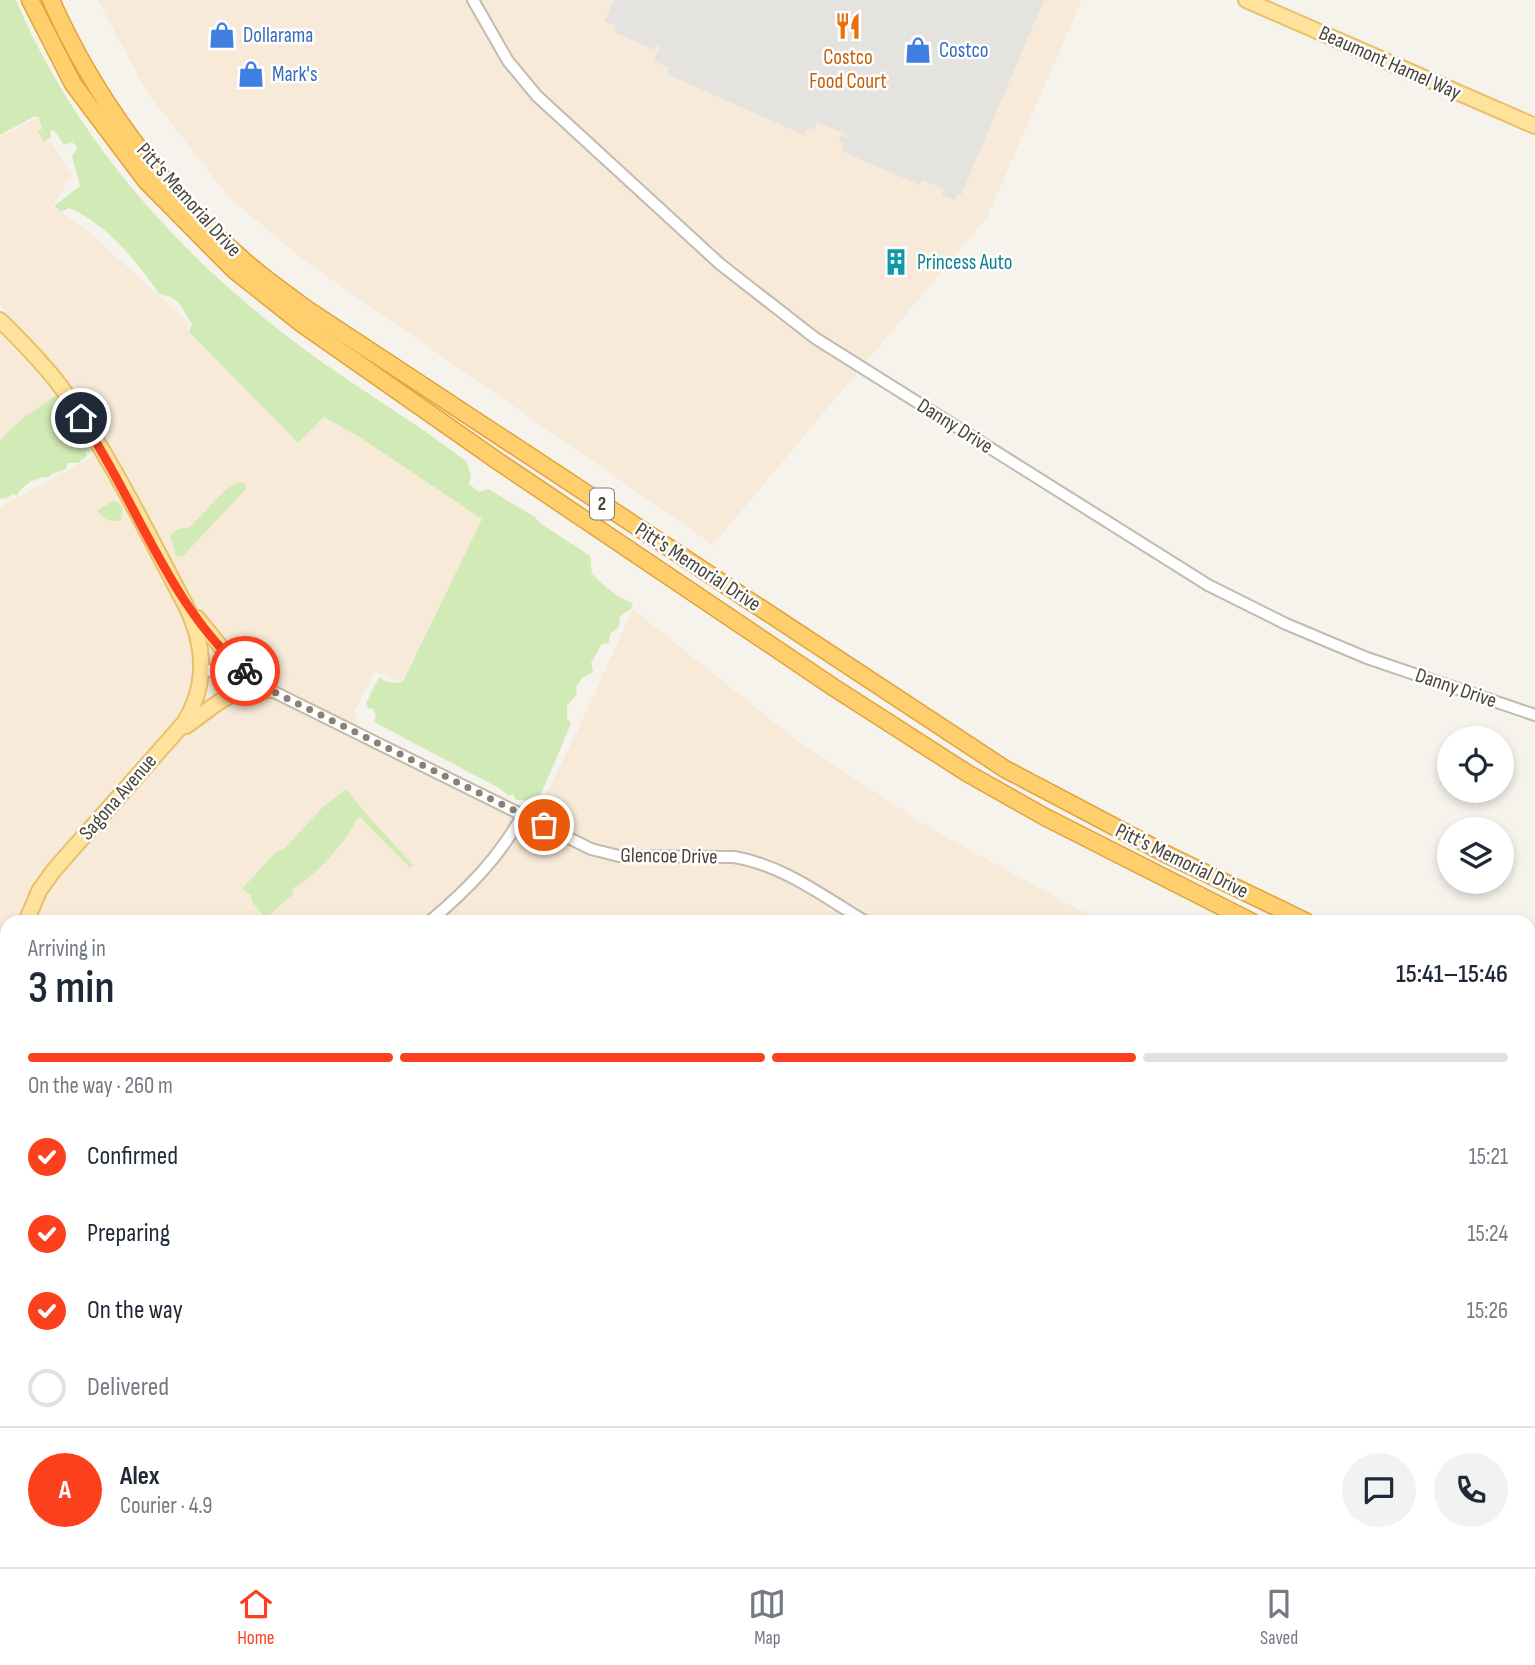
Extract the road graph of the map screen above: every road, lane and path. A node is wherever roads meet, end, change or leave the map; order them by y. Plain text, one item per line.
1 (30, 0) edge
2 (51, 0) edge
3 (473, 0) edge
4 (1246, 0) edge
5 (1535, 127) edge
6 (0, 320) edge
7 (186, 606) junction
8 (202, 669) junction
9 (270, 690) junction
10 (1535, 715) edge
11 (178, 730) junction
12 (523, 814) junction
13 (29, 915) edge
14 (437, 915) edge
15 (850, 915) edge
16 (1238, 915) edge
17 (1292, 915) edge

1 - 16 highway, Pitt's Memorial Drive / 2
2 - 17 highway, Pitt's Memorial Drive / 2
3 - 10 street, Danny Drive
4 - 5 main road, Beaumont Hamel Way
6 - 7 main road
7 - 8 main road, Sagona Avenue
7 - 9 main road
8 - 9 street, Glencoe Drive
8 - 11 main road, Sagona Avenue
9 - 11 main road
9 - 12 street, Glencoe Drive
11 - 13 main road, Sagona Avenue
12 - 14 street
12 - 15 street, Glencoe Drive

